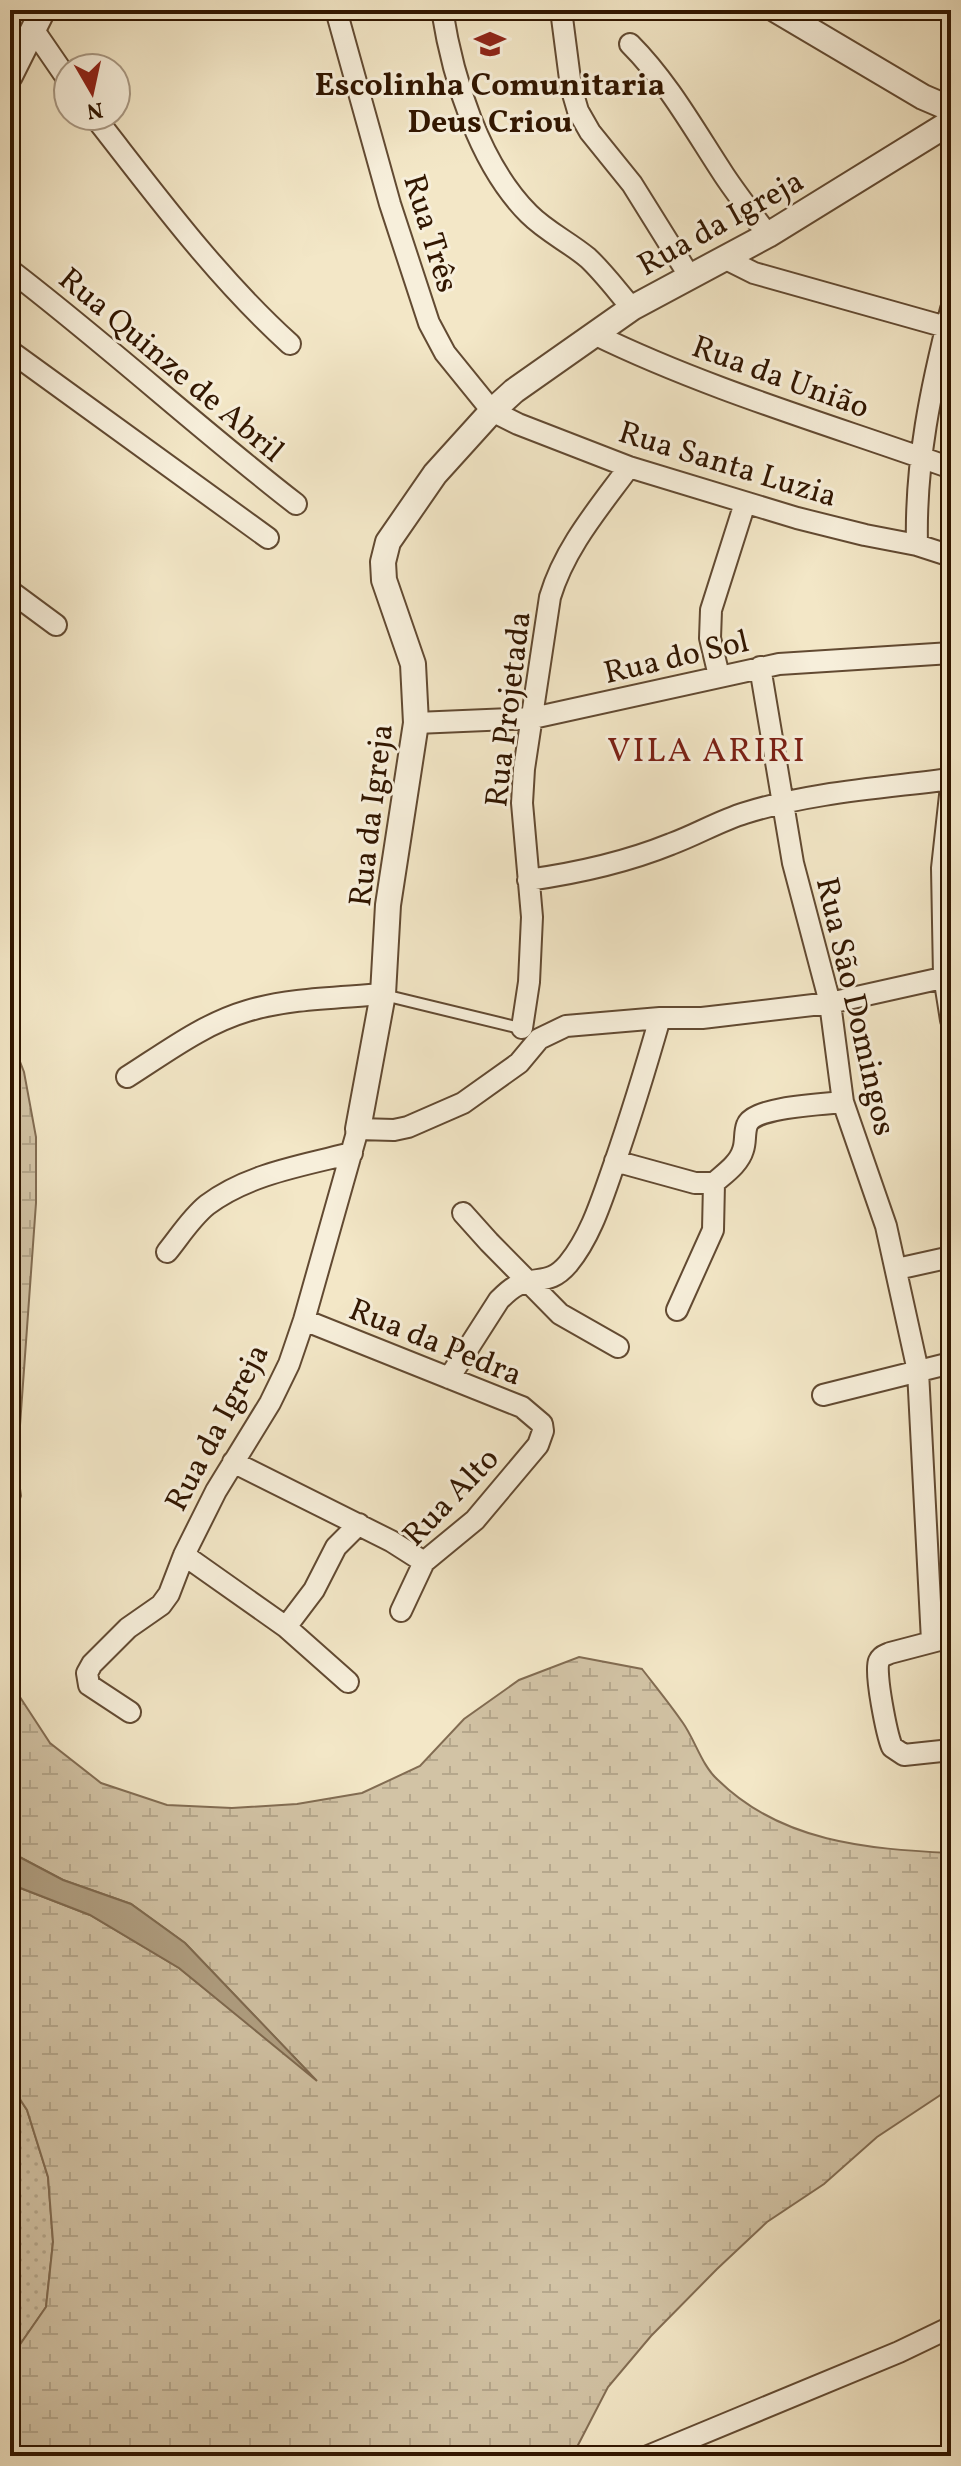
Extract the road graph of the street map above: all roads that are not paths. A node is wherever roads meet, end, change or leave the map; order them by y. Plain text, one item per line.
1 (336, 10) edge
2 (442, 10) edge
3 (561, 10) edge
4 (776, 10) edge
5 (38, 20) edge
6 (630, 44) dead end
7 (54, 52) edge
8 (10, 76) edge
9 (951, 109) edge
10 (951, 122) edge
11 (107, 132) edge
12 (768, 235) junction
13 (726, 259) junction
14 (10, 270) edge
15 (690, 277) junction
16 (632, 308) junction
17 (949, 318) edge
18 (594, 334) junction
19 (290, 344) dead end
20 (10, 351) edge
21 (492, 411) junction
22 (920, 456) junction
23 (629, 467) junction
24 (951, 468) edge
25 (745, 503) junction
26 (296, 504) dead end
27 (268, 538) dead end
28 (917, 545) junction
29 (951, 556) edge
30 (10, 591) edge
31 (56, 625) dead end
32 (951, 653) edge
33 (760, 667) junction
34 (719, 676) junction
35 (533, 718) junction
36 (416, 723) junction
37 (951, 779) edge
38 (951, 786) edge
39 (782, 802) junction
40 (528, 880) junction
41 (948, 976) edge
42 (383, 994) junction
43 (830, 1003) junction
44 (660, 1018) junction
45 (951, 1020) edge
46 (530, 1034) junction
47 (127, 1077) dead end
48 (843, 1102) junction
49 (358, 1129) junction
50 (352, 1153) junction
51 (615, 1161) junction
52 (714, 1183) junction
53 (463, 1213) dead end
54 (167, 1252) dead end
55 (951, 1257) edge
56 (897, 1269) junction
57 (530, 1281) junction
58 (677, 1310) dead end
59 (304, 1320) junction
60 (618, 1347) dead end
61 (951, 1363) edge
62 (918, 1371) junction
63 (449, 1378) junction
64 (823, 1395) dead end
65 (542, 1424) joint
66 (233, 1462) junction
67 (359, 1524) junction
68 (184, 1555) junction
69 (424, 1562) junction
70 (401, 1611) dead end
71 (286, 1627) junction
72 (941, 1639) edge
73 (348, 1682) dead end
74 (130, 1712) dead end
75 (951, 1750) edge
76 (951, 2327) edge
77 (648, 2456) edge

1 - 21 street, Rua Três
2 - 16 street
3 - 15 street
4 - 9 street
5 - 7 street
5 - 8 street
6 - 12 street
10 - 12 street, Rua da Igreja
11 - 19 street
12 - 13 street, Rua da Igreja
13 - 15 street, Rua da Igreja
13 - 17 street
14 - 26 street, Rua Quinze de Abril
15 - 16 street, Rua da Igreja
16 - 18 street, Rua da Igreja
17 - 22 street
18 - 21 street, Rua da Igreja
18 - 22 street, Rua da União
20 - 27 street
21 - 23 street, Rua Santa Luzia
21 - 36 street, Rua da Igreja
22 - 24 street, Rua da União
22 - 28 street
23 - 25 street, Rua Santa Luzia
23 - 35 street, Rua Projetada
25 - 28 street, Rua Santa Luzia
25 - 34 street
28 - 29 street, Rua Santa Luzia
30 - 31 street
32 - 33 street, Rua do Sol
33 - 34 street, Rua do Sol
33 - 39 street, Rua São Domingos
34 - 35 street, Rua do Sol
35 - 36 street, Rua do Sol
35 - 40 street, Rua Projetada
36 - 42 street, Rua da Igreja
37 - 39 street
38 - 41 street
39 - 40 street
39 - 43 street, Rua São Domingos
40 - 46 street, Rua Projetada
41 - 43 street
41 - 45 street
42 - 46 lane
42 - 47 street
42 - 49 street, Rua da Igreja
43 - 44 street
43 - 48 street, Rua São Domingos
44 - 46 street
44 - 51 street
46 - 49 street
48 - 52 street
48 - 56 street, Rua São Domingos
49 - 50 street, Rua da Igreja
50 - 54 street
50 - 59 street, Rua da Igreja
51 - 52 street
51 - 57 street
52 - 58 street
53 - 57 street
55 - 56 street
56 - 62 street, Rua São Domingos
57 - 60 street
57 - 63 street
59 - 63 street, Rua da Pedra
59 - 66 street, Rua da Igreja
61 - 62 street
62 - 64 street
62 - 72 street, Rua São Domingos
63 - 65 street, Rua da Pedra
65 - 69 street, Rua Alto
66 - 67 street
66 - 68 street, Rua da Igreja
67 - 69 street
67 - 71 street
68 - 71 street
68 - 74 street, Rua da Igreja
69 - 70 street, Rua Alto
71 - 73 street
72 - 75 street
76 - 77 street

